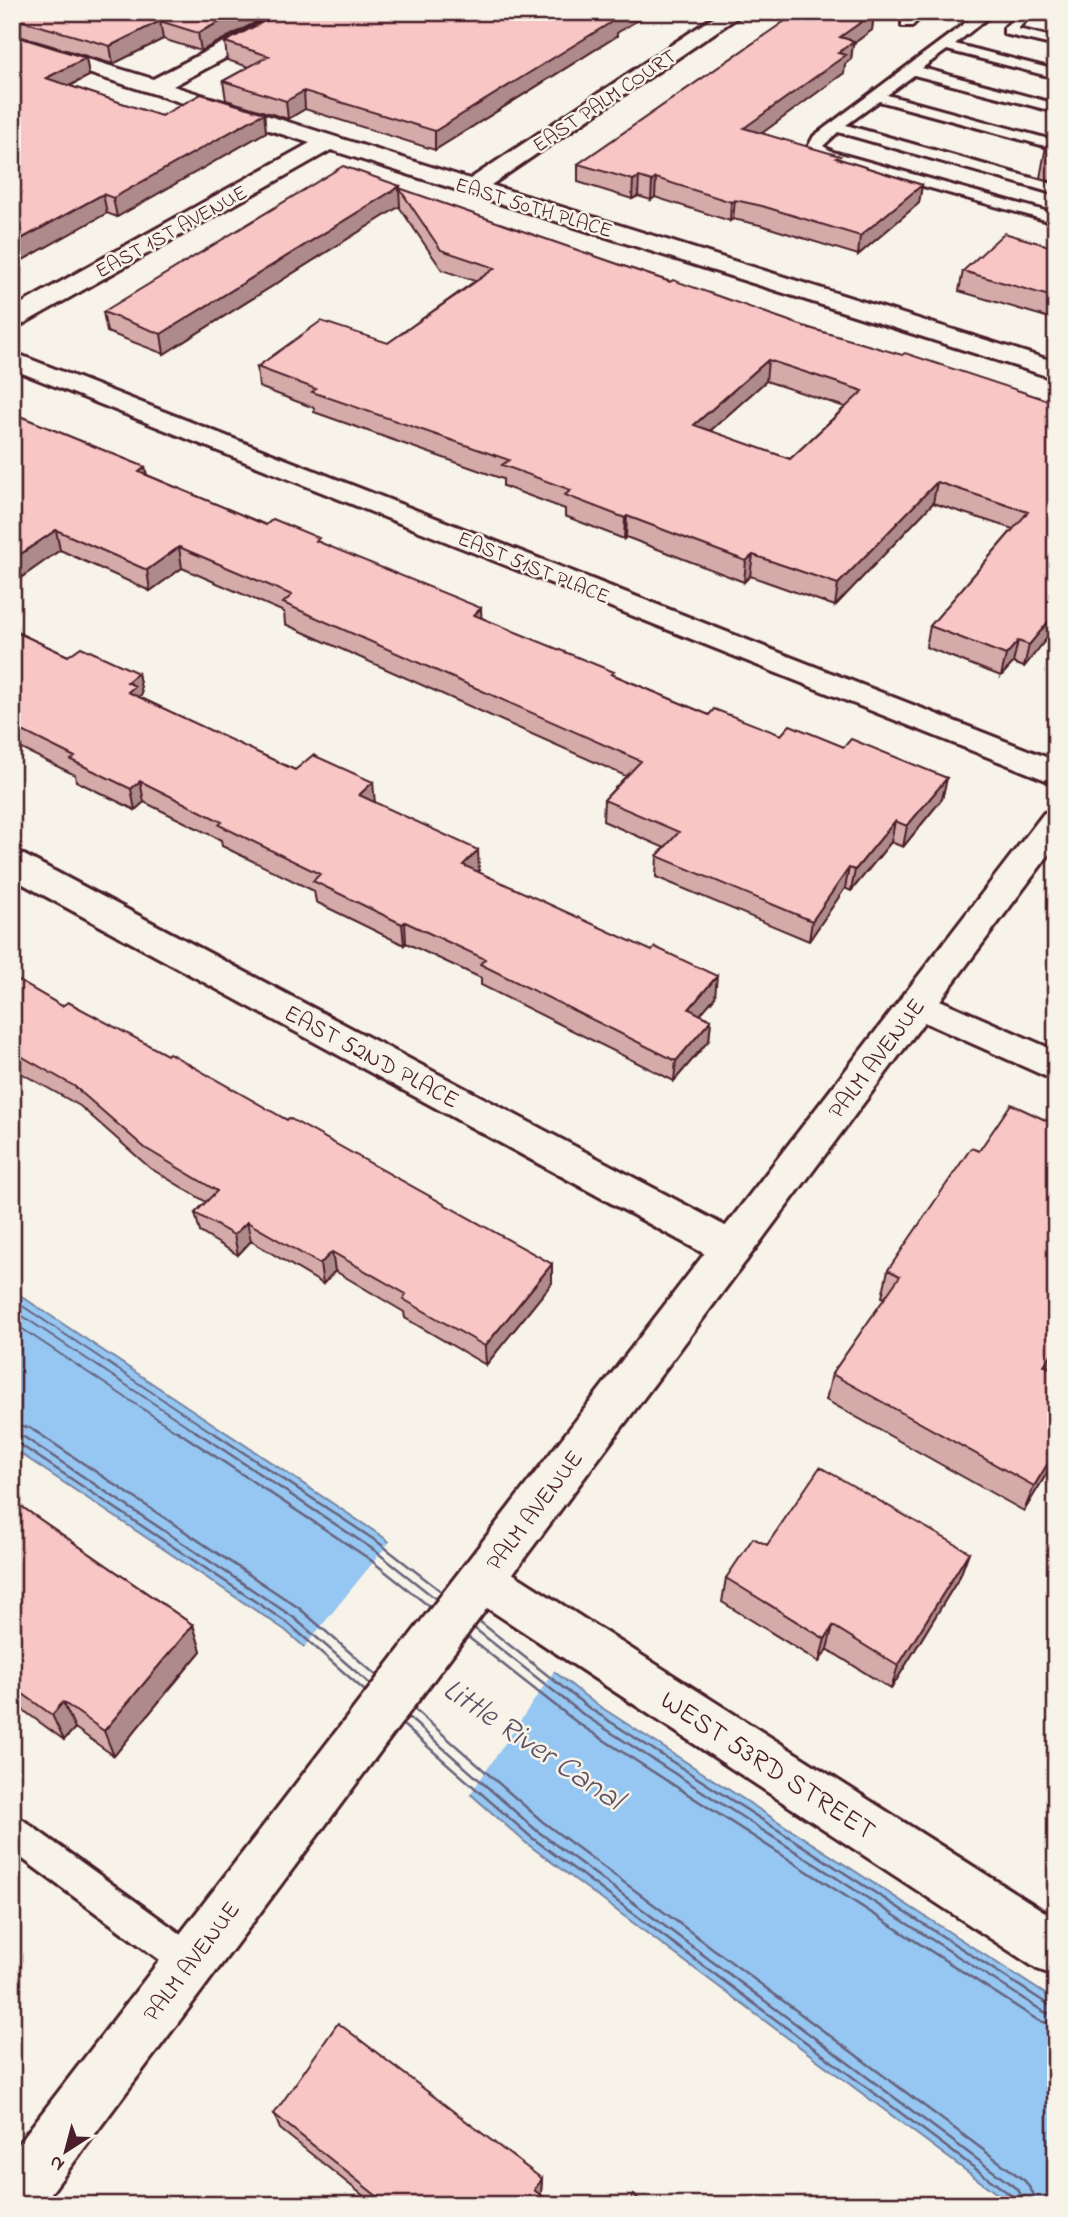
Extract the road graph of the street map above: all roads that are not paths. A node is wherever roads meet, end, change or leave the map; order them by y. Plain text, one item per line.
1 (297, 12) edge
2 (735, 12) edge
3 (920, 12) edge
4 (989, 12) edge
5 (1027, 12) edge
6 (907, 23) dead end
7 (12, 42) edge
8 (1056, 42) edge
9 (995, 43) junction
10 (944, 46) junction
11 (912, 70) junction
12 (1056, 74) edge
13 (153, 88) junction
14 (876, 96) junction
15 (1056, 108) edge
16 (836, 127) junction
17 (329, 142) junction
18 (1056, 145) edge
19 (473, 187) junction
20 (1056, 190) edge
21 (1056, 219) edge
22 (12, 320) edge
23 (12, 360) edge
24 (1056, 371) edge
25 (1056, 773) edge
26 (1056, 821) edge
27 (12, 863) edge
28 (917, 1003) junction
29 (1056, 1067) edge
30 (732, 1249) junction
31 (478, 1583) junction
32 (12, 1831) edge
33 (1056, 1950) edge
34 (191, 1962) junction
35 (12, 2199) edge

1 - 13 street
2 - 19 street, EAST PALM COURT
3 - 6 lane
4 - 10 lane
5 - 9 lane
7 - 13 street, EAST 50TH PLACE
8 - 9 lane
9 - 10 lane
9 - 12 lane
10 - 11 lane
11 - 14 lane
11 - 15 lane
13 - 17 street, EAST 50TH PLACE
14 - 16 lane
14 - 18 lane
16 - 20 lane
16 - 21 lane
17 - 19 street, EAST 50TH PLACE
17 - 22 street, EAST 1ST AVENUE
19 - 24 street, EAST 50TH PLACE
23 - 25 street, EAST 51ST PLACE
26 - 28 street, PALM AVENUE
27 - 30 street, EAST 52ND PLACE
28 - 29 street
28 - 30 street, PALM AVENUE
30 - 31 street, PALM AVENUE
31 - 33 street, WEST 53RD STREET
31 - 34 street, PALM AVENUE
32 - 34 lane
34 - 35 street, PALM AVENUE

